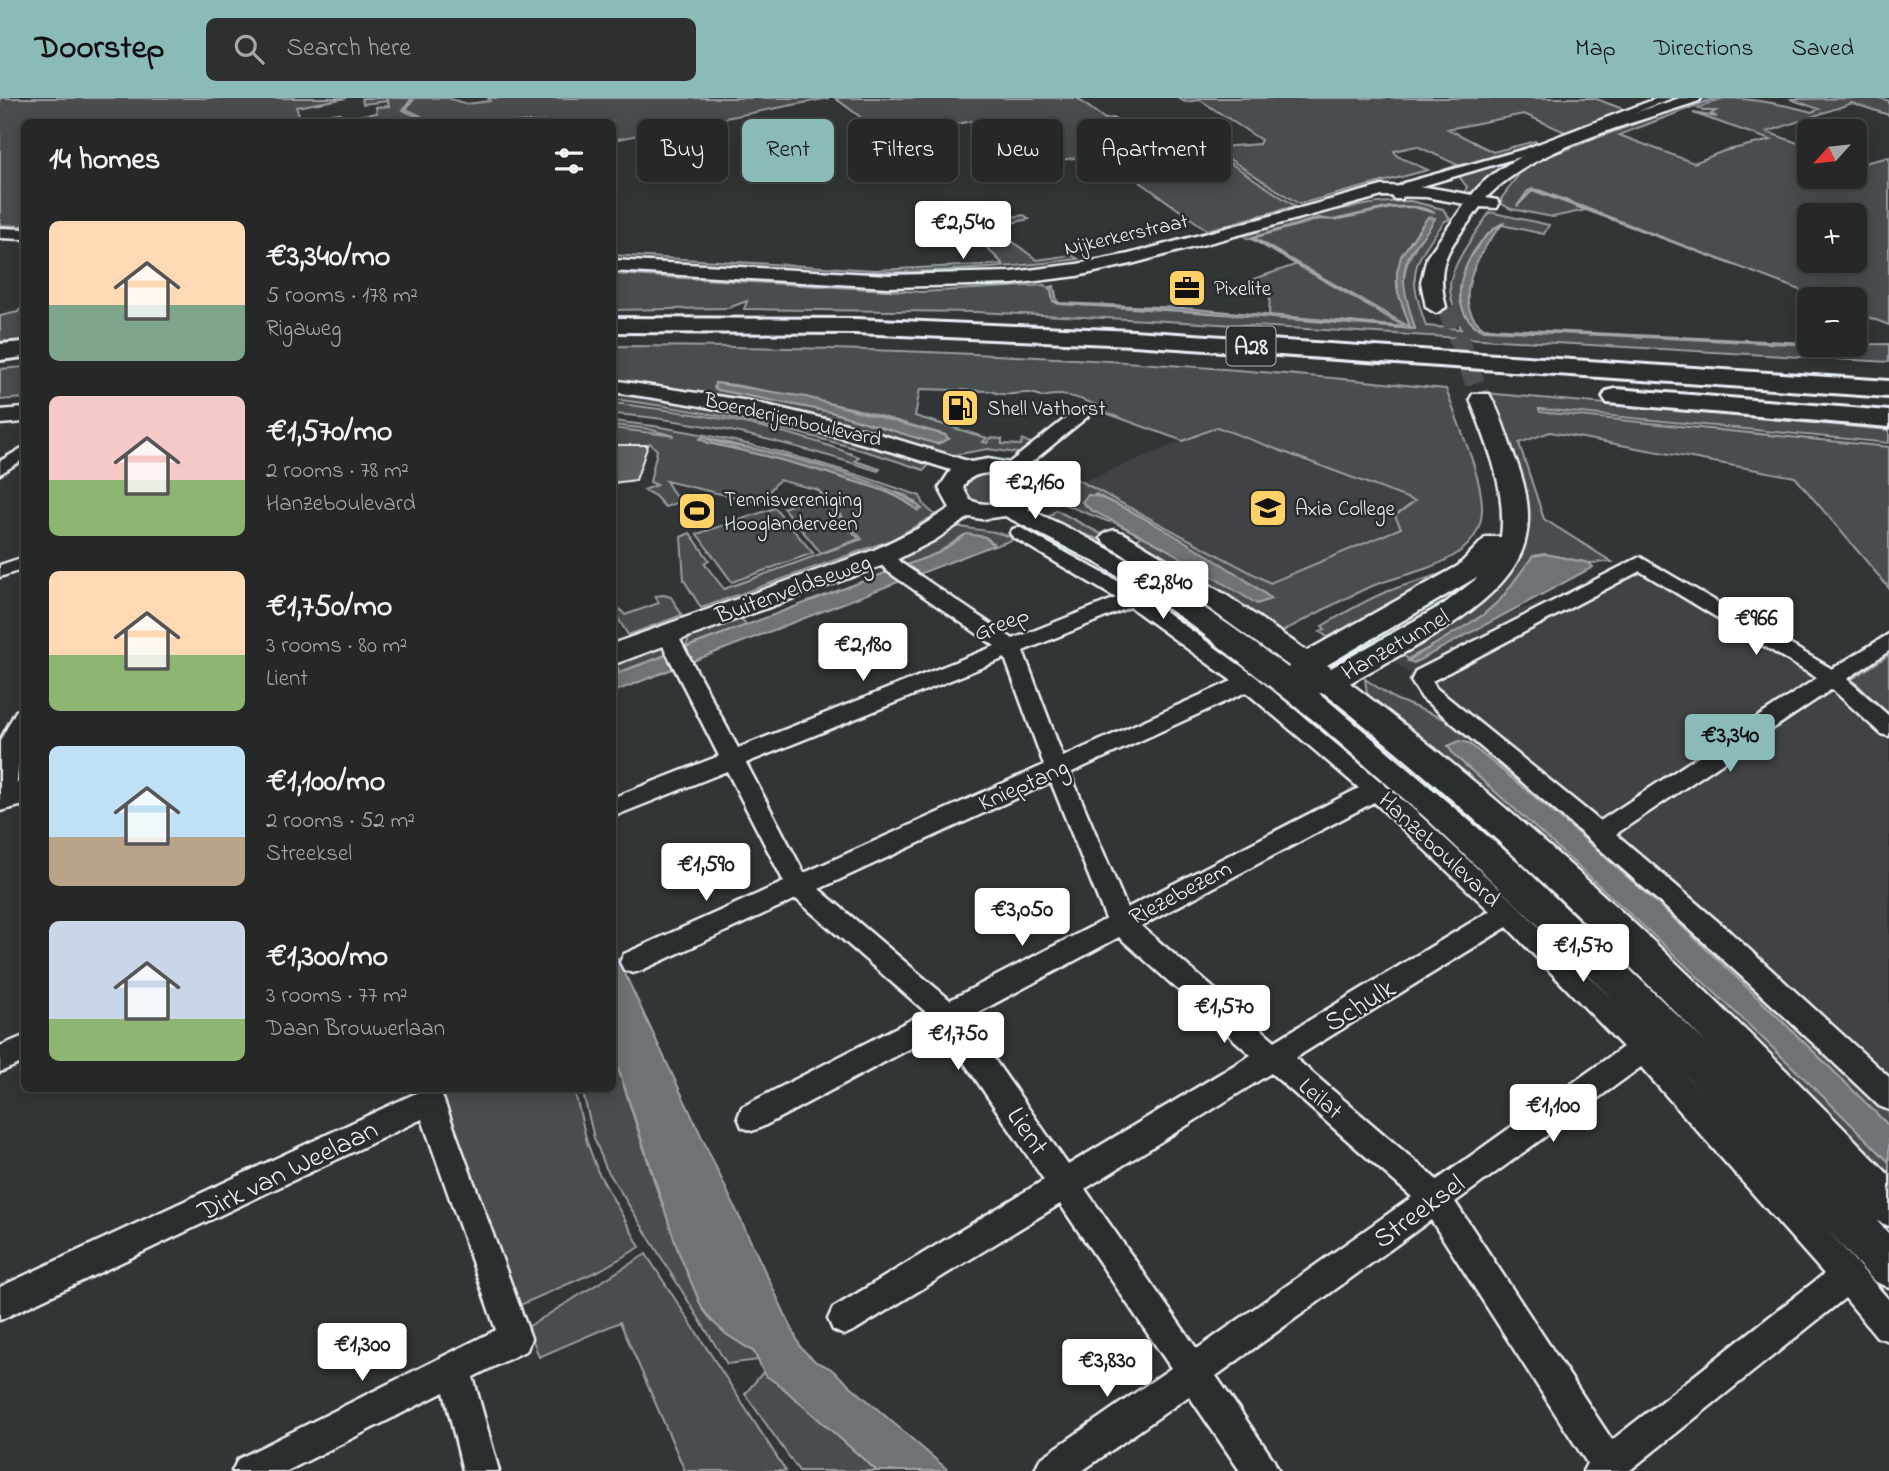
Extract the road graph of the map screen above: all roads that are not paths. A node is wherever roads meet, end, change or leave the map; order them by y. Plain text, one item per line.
1 (1667, 98) edge
2 (1694, 98) edge
3 (1399, 193) junction
4 (1481, 205) junction
5 (0, 233) edge
6 (21, 234) edge
7 (616, 265) edge
8 (1442, 307) tunnel mouth
9 (616, 316) edge
10 (616, 325) edge
11 (616, 338) edge
12 (21, 350) edge
13 (0, 352) edge
14 (21, 362) edge
15 (0, 363) edge
16 (1283, 363) junction
17 (1889, 372) edge
18 (616, 387) edge
19 (1889, 389) edge
20 (1567, 393) dead end
21 (1594, 395) dead end
22 (1475, 399) tunnel mouth
23 (21, 400) edge
24 (0, 401) edge
25 (1889, 401) edge
26 (616, 402) edge
27 (1081, 414) dead end
28 (21, 415) edge
29 (0, 417) edge
30 (1889, 420) edge
31 (21, 454) edge
32 (0, 469) edge
33 (1011, 470) junction
34 (960, 476) junction
35 (966, 507) junction
36 (1019, 512) junction
37 (21, 564) edge
38 (896, 568) junction
39 (0, 571) edge
40 (1134, 598) junction
41 (1889, 641) edge
42 (1011, 647) junction
43 (675, 650) junction
44 (616, 654) edge
45 (1309, 677) junction
46 (1835, 679) junction
47 (1249, 682) junction
48 (21, 723) edge
49 (1889, 728) edge
50 (731, 759) junction
51 (1056, 769) junction
52 (1376, 790) junction
53 (10, 797) edge
54 (616, 806) edge
55 (1601, 832) junction
56 (797, 886) junction
57 (1509, 912) junction
58 (1119, 923) junction
59 (634, 962) dead end
60 (947, 1014) junction
61 (1643, 1049) junction
62 (21, 1050) edge
63 (1273, 1056) junction
64 (0, 1059) edge
65 (1889, 1096) edge
66 (752, 1117) dead end
67 (1065, 1182) junction
68 (1435, 1198) junction
69 (1889, 1205) edge
70 (1889, 1266) edge
71 (1847, 1276) junction
72 (0, 1304) edge
73 (844, 1319) dead end
74 (1889, 1325) edge
75 (454, 1367) junction
76 (1194, 1372) junction
77 (1604, 1468) edge
78 (250, 1471) edge
79 (481, 1471) edge
80 (1052, 1471) edge
81 (1261, 1471) edge

1 - 3 street, Nijkerkerstraat
2 - 4 main road
3 - 4 main road, Nijkerkerstraat
3 - 7 main road, Nijkerkerstraat
4 - 8 main road
5 - 6 main road
9 - 17 highway, A28
10 - 19 highway, A28
11 - 16 highway, A28
12 - 13 highway
14 - 15 highway
16 - 20 highway, A28
16 - 25 highway, A28
18 - 34 main road, Boerderijenboulevard
21 - 30 highway
22 - 45 main road, Hanzetunnel
23 - 24 main road
26 - 34 main road, Boerderijenboulevard
27 - 33 street
28 - 29 main road
31 - 32 street
33 - 34 main road
33 - 36 main road
34 - 35 main road
35 - 36 main road
35 - 38 main road, Buitenveldseweg
36 - 40 street, Hanzeboulevard
36 - 45 main road, Hanzeboulevard
37 - 39 street
38 - 42 street
38 - 43 main road, Buitenveldseweg
40 - 42 street, Greep
40 - 47 street, Hanzeboulevard
41 - 46 street
42 - 50 street, Greep
42 - 51 street, Leilat
43 - 44 main road, Buitenveldseweg
43 - 50 street, Lient
45 - 69 main road, Hanzeboulevard
45 - 70 main road, Hanzeboulevard
46 - 49 street
46 - 55 street
46 - 55 street
47 - 51 street, Knieptang
47 - 52 street, Hanzeboulevard
48 - 53 street
50 - 54 street, Greep
50 - 56 street, Lient
51 - 56 street, Knieptang
51 - 58 street, Leilat
52 - 57 street, Hanzeboulevard
52 - 58 street, Riezebezem
55 - 65 street
56 - 59 street, Knieptang
56 - 60 street, Lient
57 - 61 street, Hanzeboulevard
57 - 63 street, Schulk
58 - 60 street, Riezebezem
58 - 63 street, Leilat
60 - 66 street, Riezebezem
60 - 67 street, Lient
61 - 68 street, Streeksel
61 - 71 street, Hanzeboulevard
62 - 64 street
63 - 67 street, Schulk
63 - 68 street, Leilat
67 - 73 street
67 - 76 street, Lient
68 - 76 street, Streeksel
68 - 77 street, Leilat
71 - 74 street, Hanzeboulevard
71 - 77 street
72 - 75 street, Dirk van Weelaan
75 - 78 street
75 - 79 street
76 - 80 street, Streeksel
76 - 81 street, Lient

